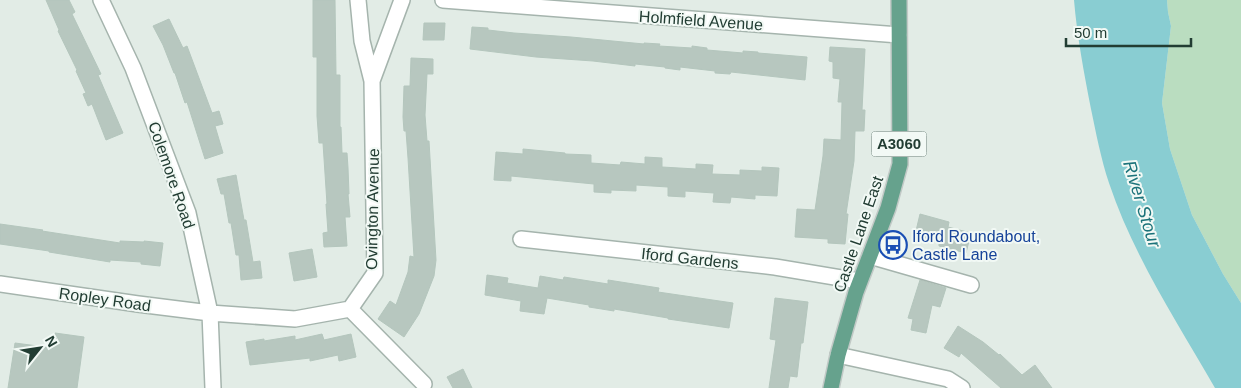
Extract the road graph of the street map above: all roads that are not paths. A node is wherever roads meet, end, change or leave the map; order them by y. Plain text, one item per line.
1 (101, 0) edge
2 (358, 0) edge
3 (402, 0) edge
4 (443, 0) edge
5 (899, 0) edge
6 (899, 35) junction
7 (372, 81) junction
8 (521, 239) dead end
9 (870, 256) junction
10 (859, 281) junction
11 (0, 284) edge
12 (971, 285) dead end
13 (350, 309) junction
14 (210, 313) junction
15 (838, 355) junction
16 (424, 384) dead end
17 (213, 388) edge
18 (831, 388) edge
19 (962, 388) edge

1 - 14 street, Colemore Road
2 - 7 street, Ovington Avenue
3 - 7 street, Ovington Avenue
4 - 6 street, Holmfield Avenue
5 - 6 main road, Castle Lane East / A3060
6 - 9 main road, Castle Lane East / A3060
7 - 13 street, Ovington Avenue
8 - 10 street, Iford Gardens
9 - 10 main road, Castle Lane East / A3060
9 - 12 street
10 - 15 main road, Castle Lane East / A3060
11 - 14 street, Ropley Road
13 - 14 street
13 - 16 street
14 - 17 street, Colemore Road
15 - 18 main road, Castle Lane East / A3060
15 - 19 street

